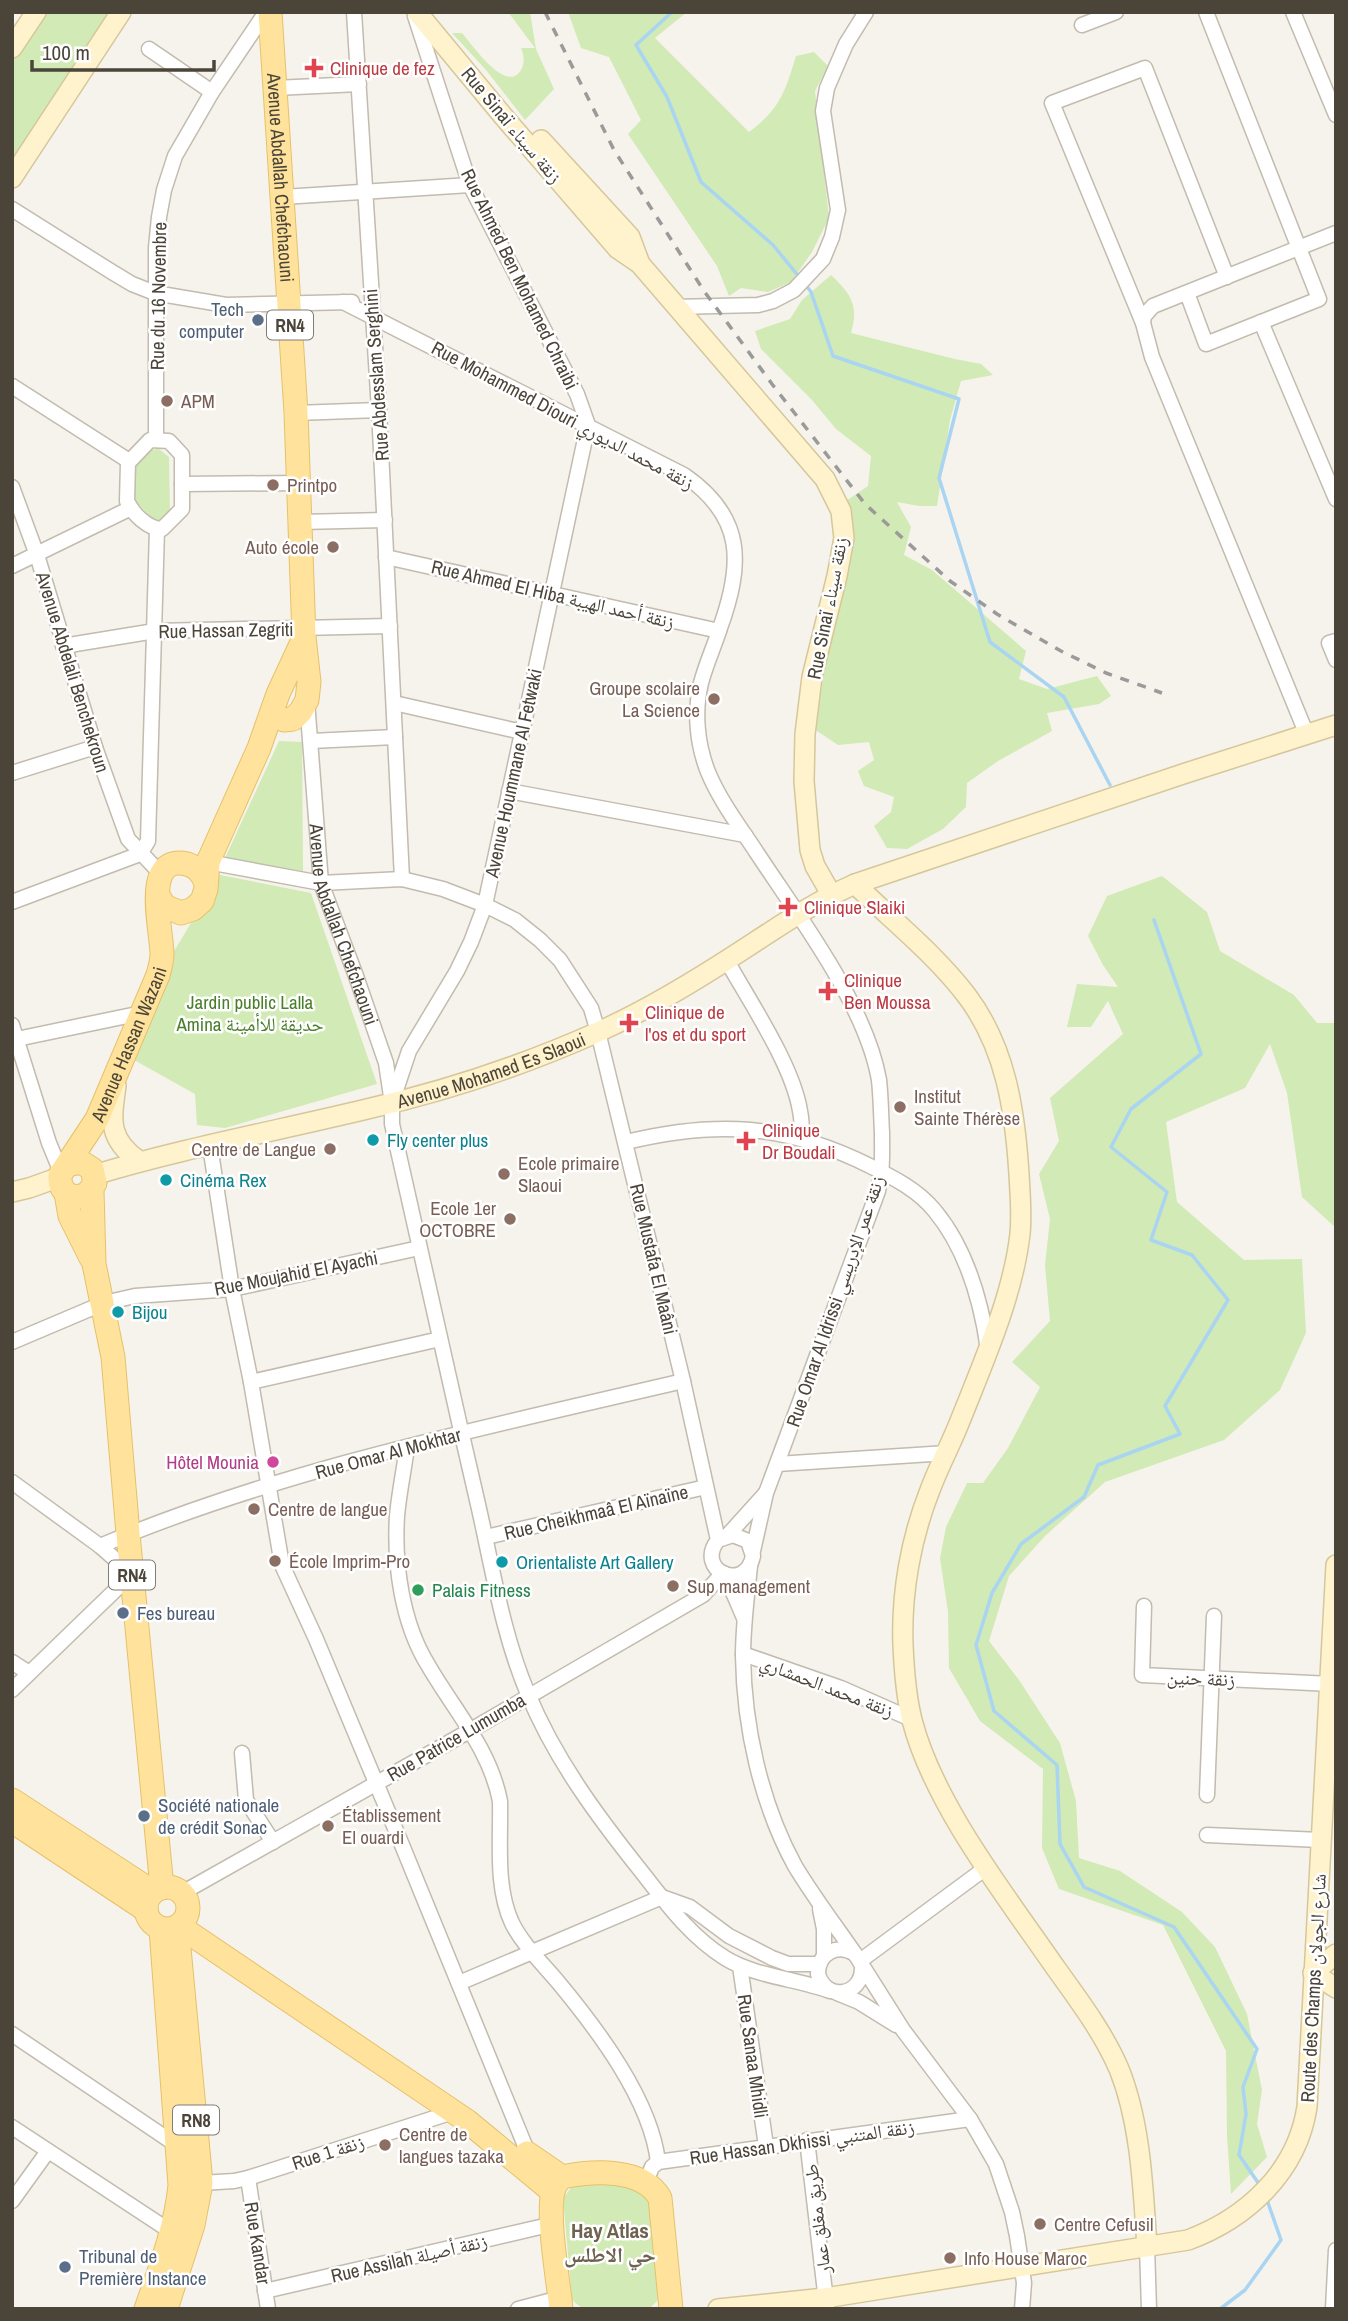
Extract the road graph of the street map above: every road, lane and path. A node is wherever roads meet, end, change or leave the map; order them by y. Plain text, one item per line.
1 (121, 12) edge
2 (268, 12) edge
3 (354, 12) edge
4 (416, 12) edge
5 (433, 12) edge
6 (866, 12) edge
7 (1116, 12) edge
8 (1206, 12) edge
9 (1293, 12) edge
10 (31, 14) edge
11 (1082, 25) dead end
12 (12, 48) edge
13 (149, 49) dead end
14 (359, 84) junction
15 (275, 88) junction
16 (212, 92) junction
17 (1332, 95) edge
18 (1336, 115) edge
19 (12, 178) edge
20 (470, 185) junction
21 (365, 193) junction
22 (283, 197) junction
23 (12, 209) edge
24 (1336, 233) edge
25 (1298, 248) junction
26 (640, 264) junction
27 (1227, 277) junction
28 (155, 293) junction
29 (1187, 293) junction
30 (371, 301) junction
31 (343, 302) junction
32 (289, 304) junction
33 (675, 307) junction
34 (373, 316) junction
35 (1261, 322) junction
36 (1143, 323) junction
37 (12, 386) edge
38 (379, 410) junction
39 (296, 413) junction
40 (588, 425) junction
41 (156, 440) junction
42 (129, 461) junction
43 (299, 483) junction
44 (182, 484) junction
45 (12, 486) edge
46 (1336, 499) edge
47 (131, 508) junction
48 (385, 520) junction
49 (301, 522) junction
50 (157, 528) junction
51 (37, 555) junction
52 (386, 557) junction
53 (12, 566) edge
54 (551, 592) junction
55 (390, 626) junction
56 (155, 631) junction
57 (719, 631) junction
58 (304, 633) junction
59 (1336, 640) edge
60 (63, 646) junction
61 (1336, 660) edge
62 (298, 669) junction
63 (307, 700) junction
64 (394, 703) junction
65 (283, 714) junction
66 (1336, 725) edge
67 (522, 732) junction
68 (1307, 735) junction
69 (395, 737) junction
70 (312, 741) junction
71 (95, 747) junction
72 (12, 773) edge
73 (509, 791) junction
74 (745, 835) junction
75 (140, 854) junction
76 (203, 871) junction
77 (402, 879) junction
78 (321, 883) junction
79 (159, 884) junction
80 (855, 884) junction
81 (831, 894) junction
82 (12, 902) edge
83 (485, 905) junction
84 (198, 906) junction
85 (798, 915) junction
86 (163, 957) junction
87 (727, 961) junction
88 (142, 1013) junction
89 (598, 1032) junction
90 (14, 1035) edge
91 (118, 1070) junction
92 (392, 1103) junction
93 (91, 1130) junction
94 (802, 1138) junction
95 (626, 1142) junction
96 (210, 1146) junction
97 (139, 1161) junction
98 (882, 1172) junction
99 (93, 1178) junction
100 (63, 1179) junction
101 (21, 1190) edge
102 (419, 1248) junction
103 (94, 1264) junction
104 (232, 1289) junction
105 (104, 1303) junction
106 (440, 1339) junction
107 (12, 1342) edge
108 (988, 1349) junction
109 (683, 1381) junction
110 (251, 1382) junction
111 (462, 1433) junction
112 (407, 1447) junction
113 (947, 1453) junction
114 (777, 1464) junction
115 (12, 1482) edge
116 (267, 1487) junction
117 (706, 1487) junction
118 (766, 1493) junction
119 (128, 1534) junction
120 (486, 1537) junction
121 (723, 1538) junction
122 (100, 1546) junction
123 (752, 1558) junction
124 (1336, 1568) edge
125 (132, 1574) junction
126 (724, 1574) junction
127 (1144, 1606) dead end
128 (1214, 1616) dead end
129 (745, 1620) junction
130 (743, 1654) junction
131 (12, 1662) edge
132 (29, 1673) junction
133 (1211, 1678) junction
134 (1332, 1679) edge
135 (12, 1690) edge
136 (528, 1696) junction
137 (912, 1719) junction
138 (471, 1730) junction
139 (242, 1754) dead end
140 (376, 1783) junction
141 (1208, 1794) dead end
142 (12, 1800) edge
143 (12, 1821) edge
144 (1208, 1835) dead end
145 (1320, 1840) junction
146 (272, 1842) junction
147 (987, 1867) junction
148 (662, 1897) junction
149 (816, 1898) junction
150 (168, 1910) junction
151 (533, 1952) junction
152 (1336, 1954) edge
153 (821, 1960) junction
154 (859, 1961) junction
155 (740, 1966) junction
156 (1313, 1973) junction
157 (459, 1983) junction
158 (1336, 1988) edge
159 (833, 1992) junction
160 (903, 2030) junction
161 (12, 2034) edge
162 (453, 2112) junction
163 (970, 2119) junction
164 (12, 2127) edge
165 (807, 2140) junction
166 (178, 2146) junction
167 (766, 2146) junction
168 (48, 2151) junction
169 (528, 2153) junction
170 (658, 2162) junction
171 (248, 2178) junction
172 (646, 2182) junction
173 (201, 2183) junction
174 (558, 2184) junction
175 (12, 2201) edge
176 (553, 2224) junction
177 (170, 2231) junction
178 (1147, 2247) junction
179 (1336, 2250) edge
180 (1022, 2267) junction
181 (265, 2291) junction
182 (561, 2303) edge
183 (826, 2304) edge
184 (146, 2309) edge
185 (166, 2309) edge
186 (268, 2309) edge
187 (518, 2309) edge
188 (671, 2309) edge
189 (718, 2309) edge
190 (1022, 2309) edge
191 (1149, 2309) edge
192 (1333, 2309) edge

1 - 19 street
2 - 15 main road, Avenue Abdallah Chefchaouni / RN4
2 - 16 street, Rue du 16 Novembre
3 - 14 street, Rue Abdesslam Serghini
4 - 20 street, Rue Ahmed Ben Mohamed Chraibi
4 - 26 street, Rue Sinaï زنقة سيناء
5 - 26 street, Rue Sinaï زنقة سيناء
6 - 33 street
7 - 11 street
8 - 25 street
9 - 17 street
10 - 12 street
13 - 16 street
14 - 15 street
14 - 21 street, Rue Abdesslam Serghini
15 - 22 main road, Avenue Abdallah Chefchaouni / RN4
16 - 28 street, Rue du 16 Novembre
17 - 18 street
20 - 21 street
20 - 40 street, Rue Ahmed Ben Mohamed Chraibi
21 - 22 street
21 - 30 street, Rue Abdesslam Serghini
22 - 32 main road, Avenue Abdallah Chefchaouni / RN4
23 - 28 street
24 - 25 street
25 - 27 street
25 - 35 street
26 - 33 street, Rue Sinaï زنقة سيناء
27 - 29 street
27 - 36 street
28 - 32 street
28 - 41 street, Rue du 16 Novembre
29 - 35 street
29 - 36 street
30 - 31 street
30 - 34 street, Rue Abdesslam Serghini
31 - 32 street
31 - 34 street, Rue Mohammed Diouri زنقة محمد الديوري
32 - 39 main road, Avenue Abdallah Chefchaouni / RN4
33 - 81 street, Rue Sinaï زنقة سيناء
34 - 38 street, Rue Abdesslam Serghini
34 - 40 street, Rue Mohammed Diouri زنقة محمد الديوري
35 - 46 street
36 - 68 street
37 - 42 street
38 - 39 street
38 - 48 street, Rue Abdesslam Serghini
39 - 43 main road, Avenue Abdallah Chefchaouni / RN4
40 - 54 street, Avenue Hoummane Al Fetwaki
40 - 57 street, Rue Mohammed Diouri زنقة محمد الديوري
41 - 42 street
41 - 44 street
42 - 47 street
43 - 44 street
43 - 49 main road, Avenue Abdallah Chefchaouni / RN4
44 - 50 street
45 - 51 street, Avenue Abdelali Benchekroun
47 - 50 street
47 - 51 street
48 - 49 street
48 - 52 street, Rue Abdesslam Serghini
49 - 58 main road, Avenue Abdallah Chefchaouni / RN4
50 - 56 street
51 - 53 street
51 - 60 street, Avenue Abdelali Benchekroun
52 - 54 street, Rue Ahmed El Hiba زنقة أحمد الهيبة
52 - 55 street, Rue Abdesslam Serghini
54 - 57 street, Rue Ahmed El Hiba زنقة أحمد الهيبة
54 - 67 street, Avenue Hoummane Al Fetwaki
55 - 58 street, Rue Hassan Zegriti
55 - 64 street, Rue Abdesslam Serghini
56 - 58 street, Rue Hassan Zegriti
56 - 60 street, Rue Hassan Zegriti
56 - 75 street
57 - 74 street, Rue Mohammed Diouri زنقة محمد الديوري
58 - 62 main road, Avenue Abdallah Chefchaouni / RN4
59 - 61 street
60 - 71 street, Avenue Abdelali Benchekroun
62 - 63 main road, RN4
62 - 65 main road, RN4
63 - 65 main road, RN4
63 - 70 street, Avenue Abdallah Chefchaouni
64 - 67 street
64 - 69 street, Rue Abdesslam Serghini
65 - 70 street
65 - 76 main road, RN4
66 - 68 street, Avenue Mohamed Es Slaoui
67 - 73 street, Avenue Hoummane Al Fetwaki
68 - 80 street, Avenue Mohamed Es Slaoui
69 - 70 street
69 - 77 street, Rue Abdesslam Serghini
70 - 78 street, Avenue Abdallah Chefchaouni
71 - 72 street
71 - 75 street, Avenue Abdelali Benchekroun
73 - 74 street
73 - 83 street, Avenue Hoummane Al Fetwaki
74 - 85 street, Rue Mohammed Diouri زنقة محمد الديوري
75 - 79 street, Avenue Abdelali Benchekroun
75 - 82 street
76 - 78 street, Rue Mustafa El Maâni
76 - 79 main road
76 - 84 main road, RN4
77 - 78 street, Rue Mustafa El Maâni
77 - 83 street, Rue Mustafa El Maâni
78 - 92 street, Avenue Abdallah Chefchaouni
79 - 84 main road
79 - 86 main road, Avenue Hassan Wazani / RN4
80 - 81 street, Avenue Mohamed Es Slaoui
80 - 108 street
81 - 85 street, Avenue Mohamed Es Slaoui
83 - 89 street, Rue Mustafa El Maâni
83 - 92 street, Avenue Hoummane Al Fetwaki
84 - 86 main road, Avenue Hassan Wazani / RN4
85 - 87 street, Avenue Mohamed Es Slaoui
85 - 98 street, Rue Omar Al Idrissi زنقة عمر الإدريسي
86 - 88 main road, Avenue Hassan Wazani / RN4
87 - 89 street, Avenue Mohamed Es Slaoui
87 - 94 street
88 - 90 street
88 - 91 main road, Avenue Hassan Wazani / RN4
89 - 92 street, Avenue Mohamed Es Slaoui
89 - 95 street, Rue Mustafa El Maâni
90 - 100 street
91 - 93 main road, Avenue Hassan Wazani / RN4
91 - 97 street
92 - 96 street, Avenue Mohamed Es Slaoui
92 - 102 street, Avenue Abdallah Chefchaouni
93 - 99 main road, Avenue Hassan Wazani / RN4
93 - 100 main road, Avenue Hassan Wazani / RN4
94 - 95 street
94 - 98 street
95 - 109 street, Rue Mustafa El Maâni
96 - 97 street, Avenue Mohamed Es Slaoui
96 - 104 street
97 - 99 street, Avenue Mohamed Es Slaoui
98 - 108 street
98 - 114 street, Rue Omar Al Idrissi زنقة عمر الإدريسي
99 - 100 main road
99 - 100 main road
99 - 103 main road, RN4
100 - 101 street
100 - 103 main road, RN4
102 - 104 street, Rue Moujahid El Ayachi
102 - 106 street, Avenue Abdallah Chefchaouni
103 - 105 main road, RN4
104 - 105 street, Rue Moujahid El Ayachi
104 - 110 street
105 - 107 street, Rue Moujahid El Ayachi
105 - 119 main road, RN4
106 - 110 street
106 - 111 street, Avenue Abdallah Chefchaouni
108 - 113 street
109 - 111 street, Rue Omar Al Mokhtar
109 - 117 street, Rue Mustafa El Maâni
110 - 116 street
111 - 112 street, Rue Omar Al Mokhtar
111 - 120 street, Avenue Abdallah Chefchaouni
112 - 116 street, Rue Omar Al Mokhtar
112 - 138 street
113 - 114 street
113 - 137 street
114 - 118 street, Rue Omar Al Idrissi زنقة عمر الإدريسي
115 - 122 street
116 - 119 street, Rue Omar Al Mokhtar
116 - 140 street
117 - 120 street, Rue Cheikhmaâ El Aïnaïne
117 - 121 street, Rue Mustafa El Maâni
118 - 121 street, Rue Omar Al Idrissi زنقة عمر الإدريسي
118 - 123 street, Rue Omar Al Idrissi زنقة عمر الإدريسي
119 - 122 street, Rue Omar Al Mokhtar
119 - 125 main road, RN4
120 - 136 street, Avenue Abdallah Chefchaouni
121 - 123 street
121 - 126 street
122 - 125 street
123 - 126 street
123 - 129 street, Rue Omar Al Idrissi زنقة عمر الإدريسي
124 - 134 street, Route des Champs شارع الجولان
125 - 132 street
125 - 150 main road, RN4
126 - 129 street, Rue Omar Al Idrissi زنقة عمر الإدريسي
126 - 136 street, Rue Patrice Lumumba
127 - 133 street, زنقة حنين
128 - 133 street
129 - 130 street, Rue Omar Al Idrissi زنقة عمر الإدريسي
130 - 137 street, زنقة محمد الحمشاري
130 - 149 street, Rue Omar Al Idrissi زنقة عمر الإدريسي
131 - 132 street
132 - 135 street
133 - 134 street, زنقة حنين
133 - 141 street
134 - 145 street, Route des Champs شارع الجولان
136 - 138 street, Rue Patrice Lumumba
136 - 148 street, Avenue Abdallah Chefchaouni
137 - 147 street
138 - 140 street, Rue Patrice Lumumba
138 - 151 street
139 - 146 street
140 - 146 street, Rue Patrice Lumumba
140 - 157 street
142 - 150 main road
143 - 150 main road
144 - 145 street
145 - 156 street, Route des Champs شارع الجولان
146 - 150 street, Rue Patrice Lumumba
147 - 154 street
147 - 178 street
148 - 151 street
148 - 153 street
148 - 155 street, Avenue Abdallah Chefchaouni
149 - 153 street
149 - 154 street, Rue Omar Al Idrissi زنقة عمر الإدريسي
150 - 162 main road
150 - 166 main road, RN8
150 - 169 main road
150 - 173 main road, RN8
151 - 157 street
151 - 170 street
152 - 156 street
153 - 154 street
153 - 159 street
154 - 159 street
154 - 160 street, Rue Omar Al Idrissi زنقة عمر الإدريسي
155 - 159 street, Avenue Abdallah Chefchaouni
155 - 167 street, Rue Sanaa Mhidli
156 - 158 street
156 - 178 street, Route des Champs شارع الجولان
157 - 169 street
159 - 160 street, Avenue Abdallah Chefchaouni
160 - 163 street, Rue Omar Al Idrissi زنقة عمر الإدريسي
161 - 166 street
162 - 171 street, Rue 1 زنقة
162 - 174 main road
163 - 165 street, Rue Hassan Dkhissi زنقة المتنبي
163 - 180 street, Rue Omar Al Idrissi زنقة عمر الإدريسي
164 - 168 street
165 - 167 street, Rue Hassan Dkhissi زنقة المتنبي
165 - 183 street, طريق مغلق عمار
166 - 177 main road, RN8
167 - 170 street, Rue Hassan Dkhissi زنقة المتنبي
168 - 175 street
168 - 177 street
169 - 174 main road
170 - 172 street
171 - 173 street, Rue 1 زنقة
171 - 181 street, Rue Kandar
172 - 174 main road
172 - 188 main road
173 - 185 main road, RN8
174 - 176 main road
176 - 181 street, Rue Assilah زنقة أصيلة
176 - 182 main road
177 - 184 main road, RN8
178 - 180 street, Route des Champs شارع الجولان
178 - 191 street
179 - 192 street
180 - 183 street, Route des Champs شارع الجولان
180 - 190 street, Rue Omar Al Idrissi زنقة عمر الإدريسي
181 - 186 street, Rue Kandar
182 - 187 street
183 - 189 street, Route des Champs شارع الجولان

